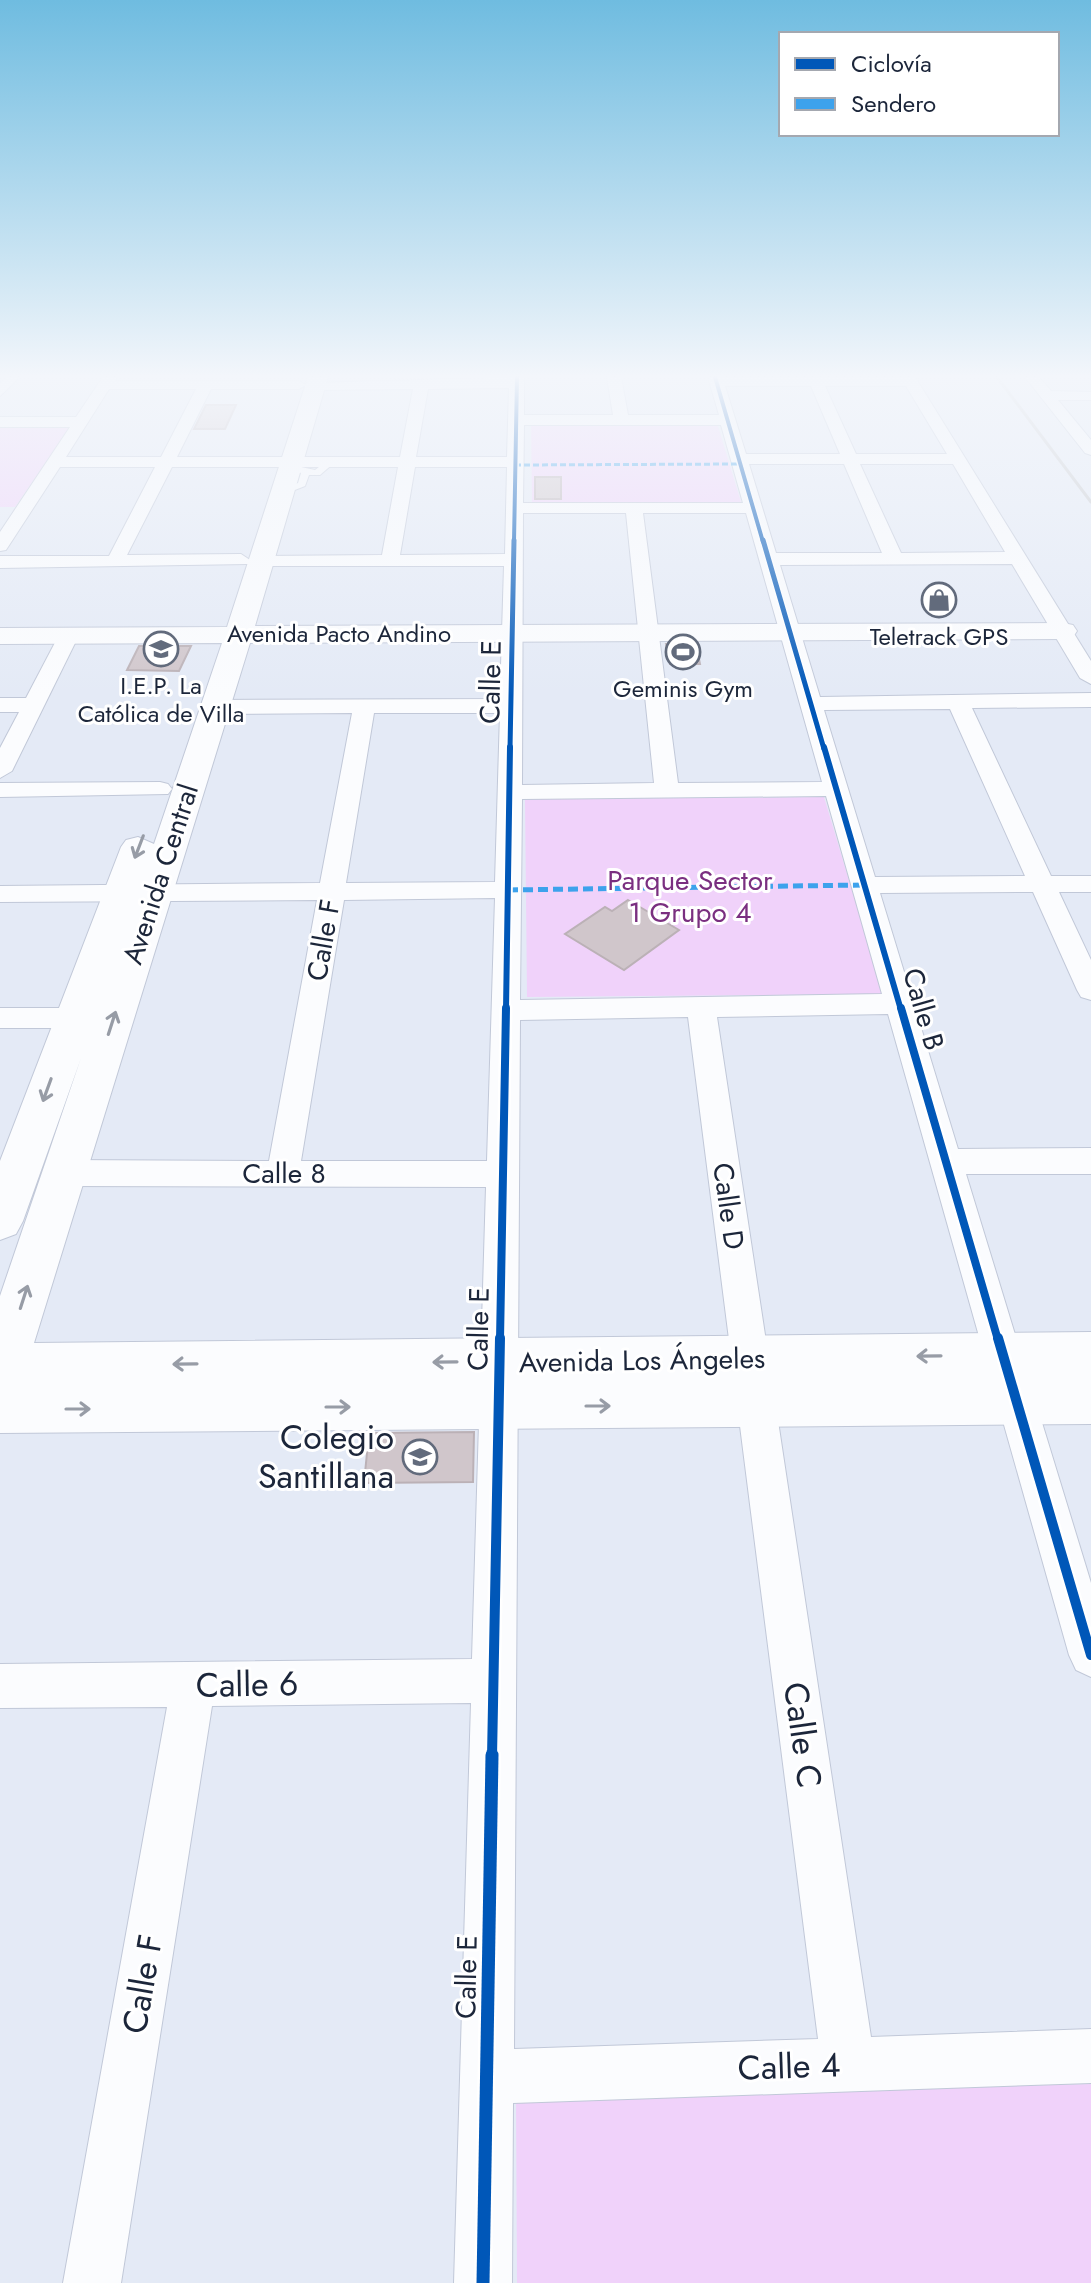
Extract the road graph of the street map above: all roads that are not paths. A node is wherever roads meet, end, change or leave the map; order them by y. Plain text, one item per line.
1 (40, 484) edge
2 (155, 484) edge
3 (284, 484) edge
4 (403, 484) edge
5 (515, 484) edge
6 (746, 484) edge
7 (861, 484) edge
8 (973, 484) edge
9 (515, 508) junction
10 (634, 508) junction
11 (753, 508) junction
12 (0, 510) edge
13 (23, 510) junction
14 (0, 546) edge
15 (1018, 558) junction
16 (768, 559) junction
17 (894, 559) junction
18 (514, 560) junction
19 (115, 561) junction
20 (251, 561) junction
21 (390, 561) junction
22 (0, 562) edge
23 (0, 622) edge
24 (1059, 624) junction
25 (788, 625) junction
26 (649, 626) junction
27 (512, 627) junction
28 (229, 628) junction
29 (69, 635) junction
30 (0, 636) edge
31 (1091, 678) edge
32 (1091, 700) edge
33 (958, 702) junction
34 (811, 704) junction
35 (0, 705) edge
36 (34, 705) junction
37 (511, 706) junction
38 (215, 707) junction
39 (364, 707) junction
40 (0, 771) edge
41 (160, 789) junction
42 (836, 789) junction
43 (0, 790) edge
44 (667, 790) junction
45 (510, 792) junction
46 (1042, 884) junction
47 (1091, 884) edge
48 (864, 885) junction
49 (508, 890) junction
50 (332, 891) junction
51 (137, 892) junction
52 (0, 894) edge
53 (1091, 990) edge
54 (899, 1004) junction
55 (701, 1007) junction
56 (506, 1010) junction
57 (0, 1018) edge
58 (72, 1018) junction
59 (1091, 1161) edge
60 (946, 1162) junction
61 (64, 1173) junction
62 (283, 1173) junction
63 (503, 1174) junction
64 (0, 1221) edge
65 (1091, 1354) edge
66 (0, 1378) edge
67 (1009, 1378) junction
68 (754, 1382) junction
69 (499, 1384) junction
70 (1091, 1400) edge
71 (1091, 1655) edge
72 (493, 1681) junction
73 (193, 1684) junction
74 (0, 1686) edge
75 (1091, 2056) edge
76 (848, 2064) junction
77 (487, 2077) junction
78 (92, 2283) edge
79 (483, 2283) edge

1 - 13 street
2 - 19 street
3 - 20 street, Avenida Central
4 - 21 street
5 - 9 street, Calle E
6 - 11 street, Calle B
7 - 17 street
8 - 15 street
9 - 10 street
9 - 18 street, Calle E
10 - 11 street
10 - 26 street
11 - 16 street, Calle B
12 - 13 street
13 - 14 street
15 - 17 street
15 - 24 street
16 - 17 street
16 - 25 street, Calle B
18 - 21 street
18 - 27 street, Calle E
19 - 20 street
19 - 22 street
20 - 21 street
20 - 28 street, Avenida Central
23 - 28 street, Avenida Pacto Andino
24 - 25 street, Avenida Pacto Andino
24 - 31 street
25 - 26 street, Avenida Pacto Andino
25 - 34 street, Calle B
26 - 27 street, Avenida Pacto Andino
26 - 44 street
27 - 28 street, Avenida Pacto Andino
27 - 37 street, Calle E
28 - 29 street, Avenida Pacto Andino
28 - 38 street, Avenida Central
28 - 41 street, Avenida Central
29 - 30 street, Avenida Pacto Andino
29 - 36 street
32 - 33 street
33 - 34 street
33 - 46 street
34 - 42 street, Calle B
35 - 36 street
36 - 40 street
37 - 39 street
37 - 45 street, Calle E
38 - 39 street
38 - 51 street, Avenida Central
39 - 50 street, Calle F
41 - 43 street
41 -> 51 street, Avenida Central
42 - 44 street
42 - 48 street, Calle B
44 - 45 street
45 - 49 street, Calle E
46 - 47 street
46 - 48 street
46 - 53 street
48 - 54 street, Calle B
49 - 50 street
49 - 56 street, Calle E
50 - 51 street
50 - 62 street, Calle F
51 - 52 street
51 - 58 street, Avenida Central
61 -> 51 street, Avenida Central
54 - 55 street
54 - 60 street, Calle B
55 - 56 street
55 - 68 street, Calle D
56 - 63 street, Calle E
57 - 58 street
58 -> 64 street, Avenida Central
59 - 60 street
60 - 67 street, Calle B
61 - 62 street, Calle 8
66 -> 61 street, Avenida Central
62 - 63 street, Calle 8
63 - 69 street, Calle E
65 - 67 street, Avenida Los Ángeles
66 - 69 street, Avenida Los Ángeles
67 - 68 street, Avenida Los Ángeles
67 - 70 street, Avenida Los Ángeles
67 - 71 street, Calle B
68 - 69 street, Avenida Los Ángeles
68 - 76 street, Calle C
69 - 72 street, Calle E
72 - 73 street, Calle 6
72 - 77 street, Calle E
73 - 74 street, Calle 6
73 - 78 street, Calle F
75 - 76 street, Calle 4
76 - 77 street, Calle 4
77 - 79 street, Calle E

